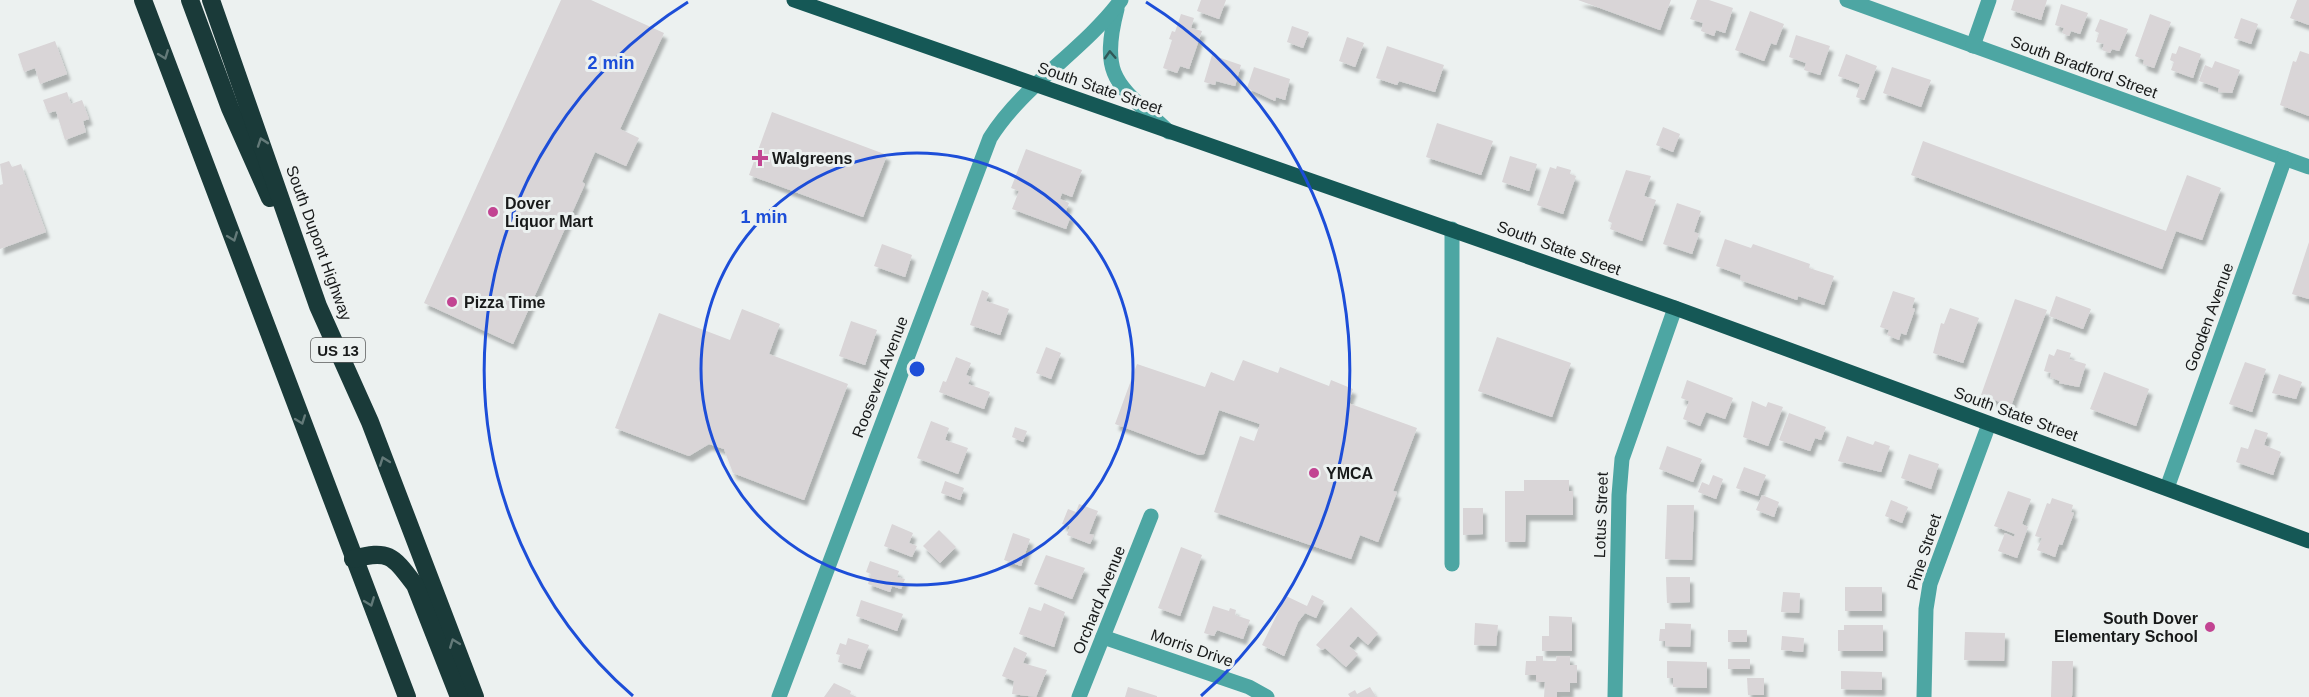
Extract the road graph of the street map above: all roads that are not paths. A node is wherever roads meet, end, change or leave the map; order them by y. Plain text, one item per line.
1 (143, 0) edge
2 (190, 0) edge
3 (211, 0) edge
4 (217, 0) edge
5 (794, 0) edge
6 (1847, 0) edge
7 (1989, 0) edge
8 (1120, 2) edge
9 (228, 44) junction
10 (1973, 46) junction
11 (1037, 85) junction
12 (1169, 132) junction
13 (2284, 158) junction
14 (2309, 167) edge
15 (1452, 229) junction
16 (318, 306) junction
17 (1675, 308) junction
18 (1989, 423) junction
19 (2167, 488) junction
20 (1151, 516) dead end
21 (2309, 540) edge
22 (353, 559) junction
23 (1452, 564) dead end
24 (1103, 637) junction
25 (407, 697) edge
26 (459, 697) edge
27 (476, 697) edge
28 (779, 697) edge
29 (1079, 697) edge
30 (1267, 697) edge
31 (1615, 697) edge
32 (1924, 697) edge

1 -> 22 highway
2 - 16 highway
3 - 9 highway, South Dupont Highway / US 13
4 - 9 highway
5 - 11 main road, South State Street
6 - 10 street, South Bradford Street
7 - 10 street
8 - 11 street, Roosevelt Avenue
12 -> 8 street
16 -> 9 highway, South Dupont Highway / US 13
10 - 13 street, South Bradford Street
11 - 12 main road, South State Street
11 - 28 street, Roosevelt Avenue
12 - 15 main road, South State Street
13 - 14 street, South Bradford Street
13 - 19 street, Gooden Avenue
15 - 17 main road, South State Street
15 - 23 street
27 -> 16 highway, South Dupont Highway / US 13
17 - 18 main road, South State Street
17 - 31 street, Lotus Street
18 - 19 main road, South State Street
18 - 32 street, Pine Street
19 - 21 main road, South State Street
20 - 24 street, Orchard Avenue
22 -> 25 highway
22 - 26 highway
24 - 29 street, Orchard Avenue
24 - 30 street, Morris Drive

